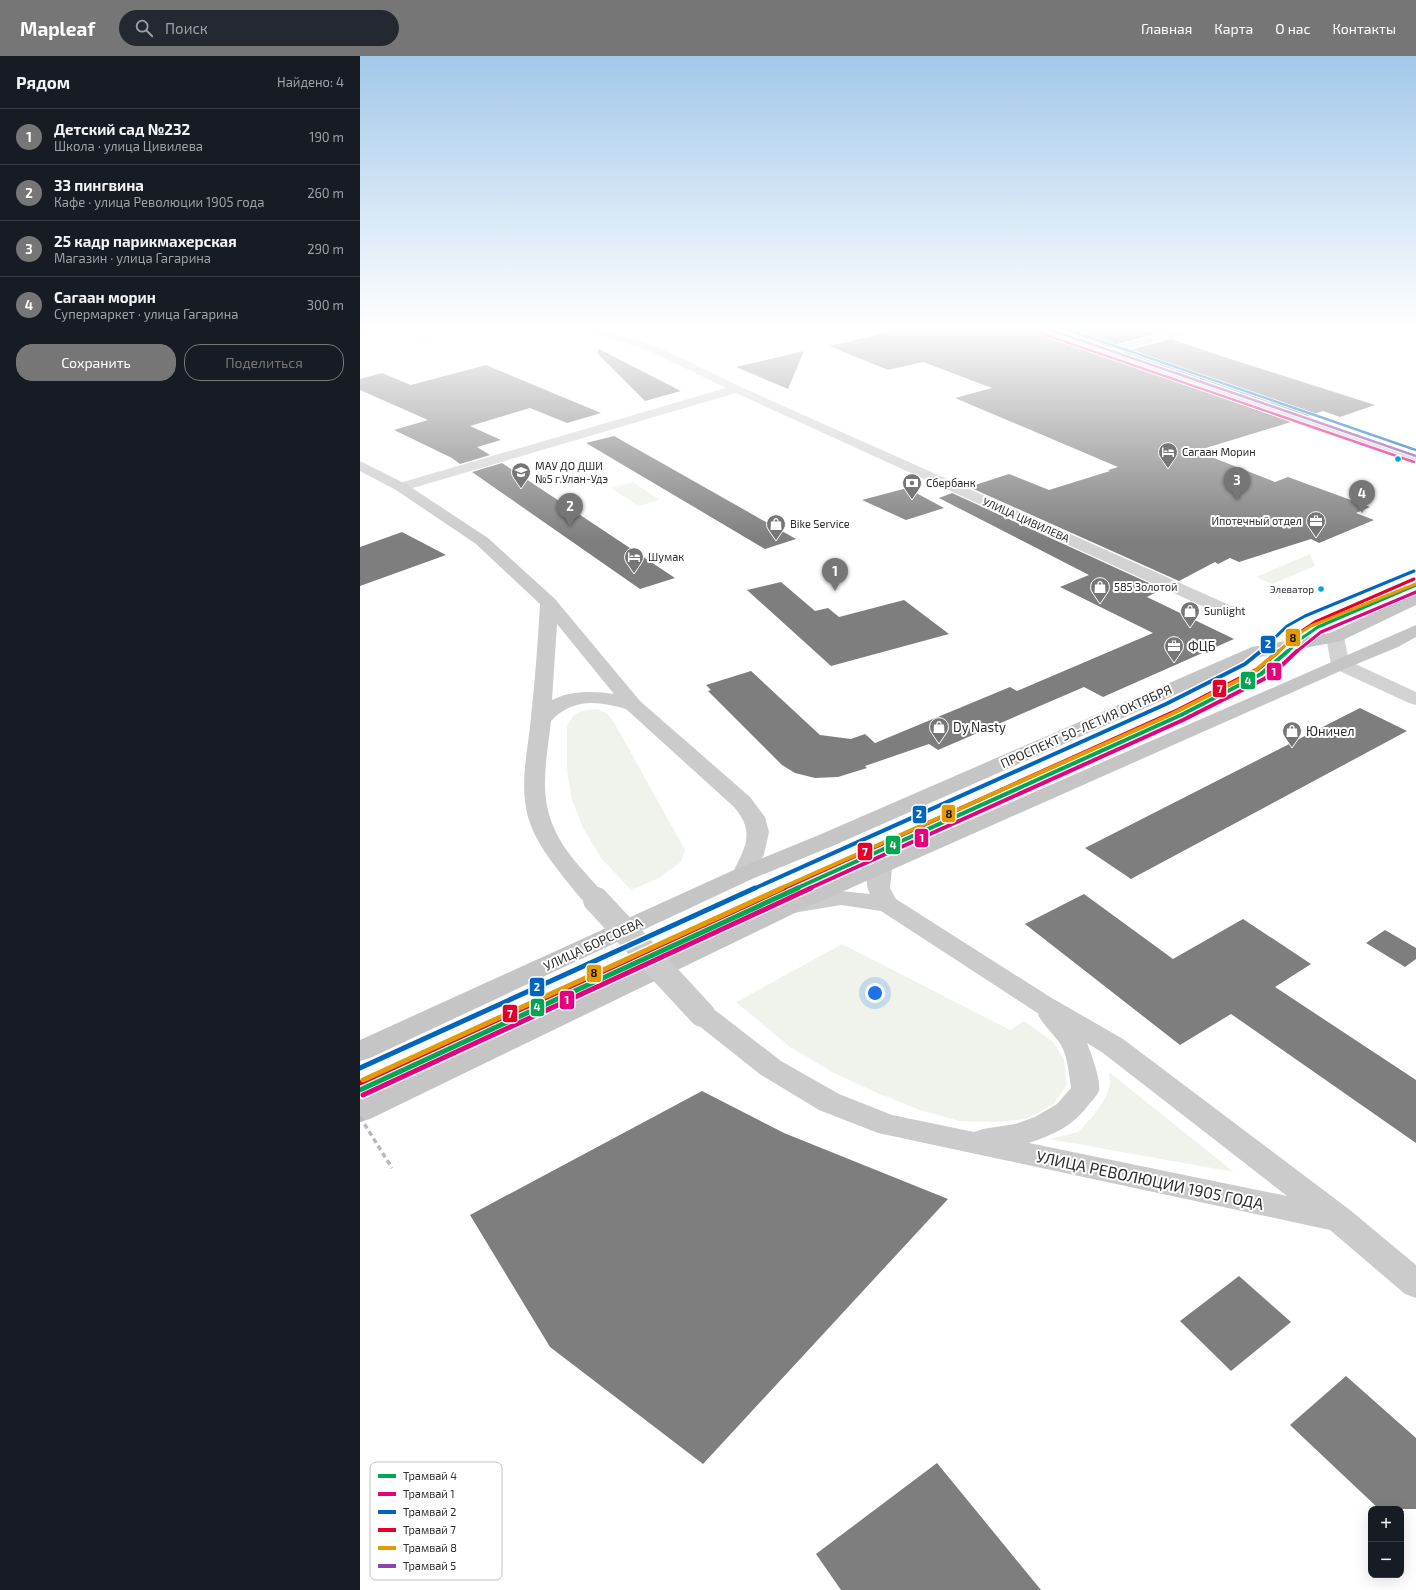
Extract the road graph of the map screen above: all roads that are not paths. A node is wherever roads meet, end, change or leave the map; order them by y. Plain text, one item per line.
1 (711, 398) edge
2 (754, 398) edge
3 (1238, 398) edge
4 (1264, 398) edge
5 (1416, 449) edge
6 (1416, 460) edge
7 (360, 465) edge
8 (401, 487) junction
9 (1416, 598) edge
10 (549, 603) junction
11 (1230, 612) dead end
12 (1416, 630) edge
13 (1335, 637) junction
14 (1340, 664) junction
15 (1416, 699) edge
16 (633, 705) junction
17 (541, 720) junction
18 (827, 840) joint
19 (880, 868) junction
20 (744, 874) junction
21 (887, 904) junction
22 (793, 905) junction
23 (1041, 1003) junction
24 (360, 1051) edge
25 (360, 1112) edge
26 (961, 1142) junction
27 (1340, 1219) junction
28 (1416, 1284) edge

1 - 8 street
2 - 11 street, УЛИЦА ЦИВИЛЕВА
3 - 6 street
4 - 5 street
7 - 8 main road
8 - 10 main road
9 - 13 main road, ПРОСПЕКТ 50-ЛЕТИЯ ОКТЯБРЯ
10 - 16 main road
10 - 17 main road, УЛИЦА РЕВОЛЮЦИИ 1905 ГОДА
12 - 14 main road
13 - 14 street
13 - 18 main road, ПРОСПЕКТ 50-ЛЕТИЯ ОКТЯБРЯ
14 - 15 street
14 - 19 main road
16 - 17 main road
16 - 20 main road
17 - 26 main road, УЛИЦА РЕВОЛЮЦИИ 1905 ГОДА, bridge
18 - 20 main road, УЛИЦА БОРСОЕВА
19 - 21 main road
19 - 22 main road
20 - 24 main road, УЛИЦА БОРСОЕВА
21 - 22 main road, УЛИЦА РЕВОЛЮЦИИ 1905 ГОДА
21 - 23 main road, УЛИЦА РЕВОЛЮЦИИ 1905 ГОДА
22 - 25 main road
23 - 26 main road, УЛИЦА РЕВОЛЮЦИИ 1905 ГОДА
23 - 27 main road, УЛИЦА РЕВОЛЮЦИИ 1905 ГОДА
26 - 27 main road, УЛИЦА РЕВОЛЮЦИИ 1905 ГОДА
27 - 28 main road, УЛИЦА РЕВОЛЮЦИИ 1905 ГОДА

